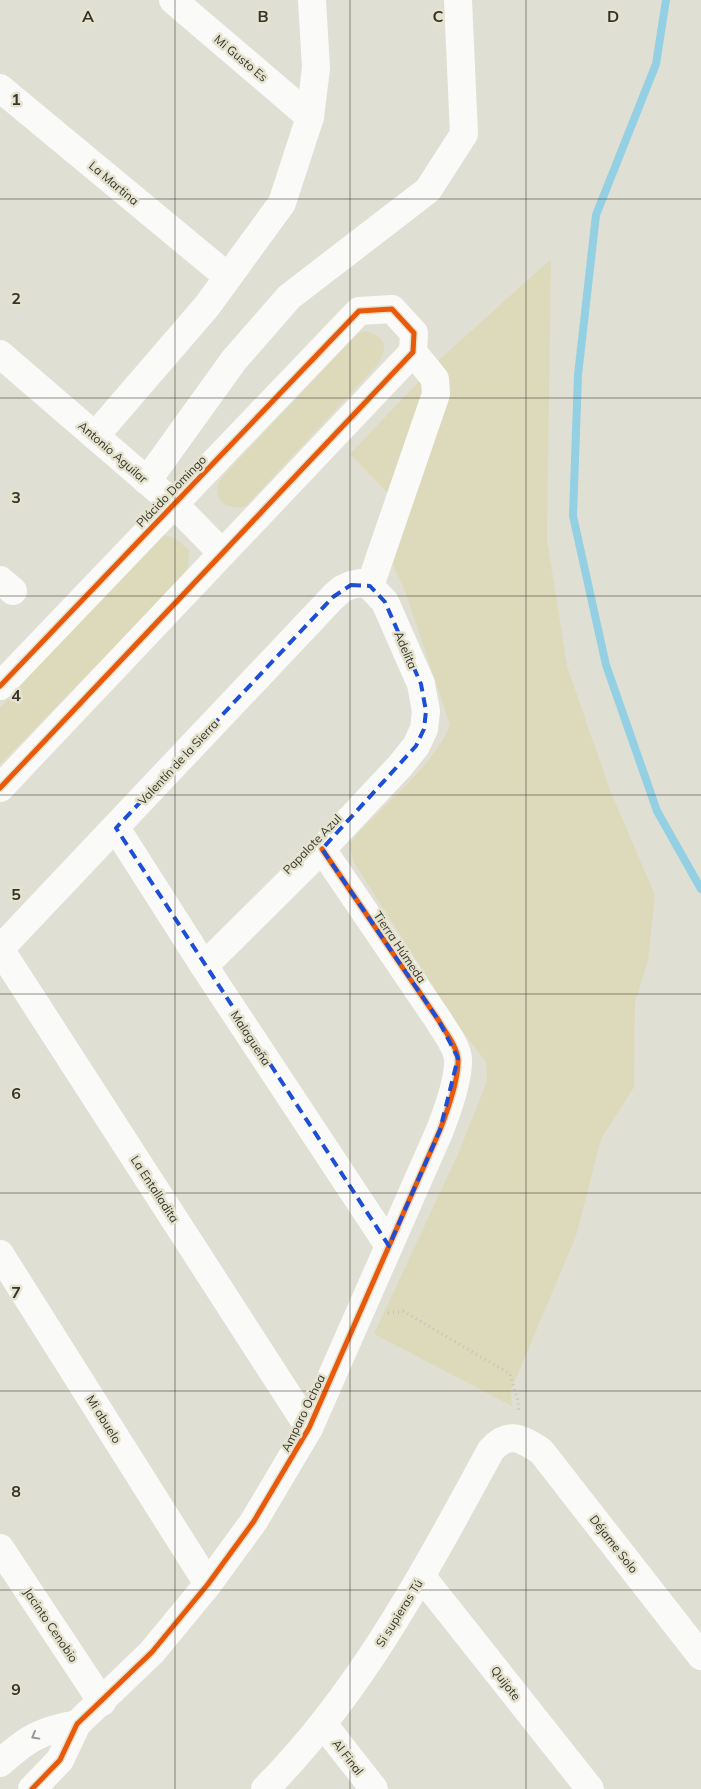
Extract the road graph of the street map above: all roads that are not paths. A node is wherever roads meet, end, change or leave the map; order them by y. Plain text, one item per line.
1 (173, 0) edge
2 (312, 0) edge
3 (458, 0) edge
4 (0, 88) edge
5 (310, 117) junction
6 (228, 277) junction
7 (413, 352) junction
8 (0, 354) edge
9 (95, 436) junction
10 (147, 481) junction
11 (174, 503) junction
12 (222, 553) junction
13 (366, 585) junction
14 (0, 686) edge
15 (424, 729) joint
16 (0, 788) edge
17 (116, 828) junction
18 (322, 850) junction
19 (0, 949) edge
20 (204, 966) junction
21 (458, 1058) joint
22 (389, 1246) junction
23 (0, 1254) edge
24 (309, 1428) junction
25 (520, 1438) joint
26 (0, 1548) edge
27 (422, 1576) junction
28 (208, 1584) junction
29 (701, 1656) edge
30 (102, 1702) junction
31 (77, 1724) junction
32 (323, 1724) junction
33 (1, 1759) edge
34 (27, 1789) edge
35 (32, 1789) edge
36 (265, 1789) edge
37 (374, 1789) edge
38 (590, 1789) edge

1 - 5 street, Mi Gusto Es
2 - 5 street
3 - 10 street
4 - 6 street, La Martina
5 - 6 street
6 - 9 street
7 - 11 street, Plácido Domingo
7 - 12 street
7 - 13 street
8 - 9 street, Antonio Aguilar
9 - 10 street, Antonio Aguilar
10 - 11 street, Antonio Aguilar
11 - 12 street, Antonio Aguilar
11 - 14 street, Plácido Domingo
12 - 16 street
13 - 15 street, Adelita
13 - 17 street, Valentín de la Sierra
15 - 18 street, Papalote Azul
17 - 19 street, Valentín de la Sierra
17 - 20 street, Malagueña
18 - 20 street, Papalote Azul
18 - 21 street, Tierra Húmeda
19 - 24 street, La Entalladita
20 - 22 street, Malagueña
21 - 22 street, Amparo Ochoa
22 - 24 street, Amparo Ochoa
23 - 28 street, Mi abuelo
24 - 28 street, Amparo Ochoa
25 - 27 street, Si supieras Tú
25 - 29 street, Déjame Solo
26 - 30 street, Jacinto Cenobio
27 - 32 street, Si supieras Tú
27 - 38 street, Quijote
28 - 30 street, Amparo Ochoa
30 - 31 street, Amparo Ochoa
31 -> 33 street
31 - 35 street
32 - 36 street, Si supieras Tú
32 - 37 street, Al Final
33 - 34 street

